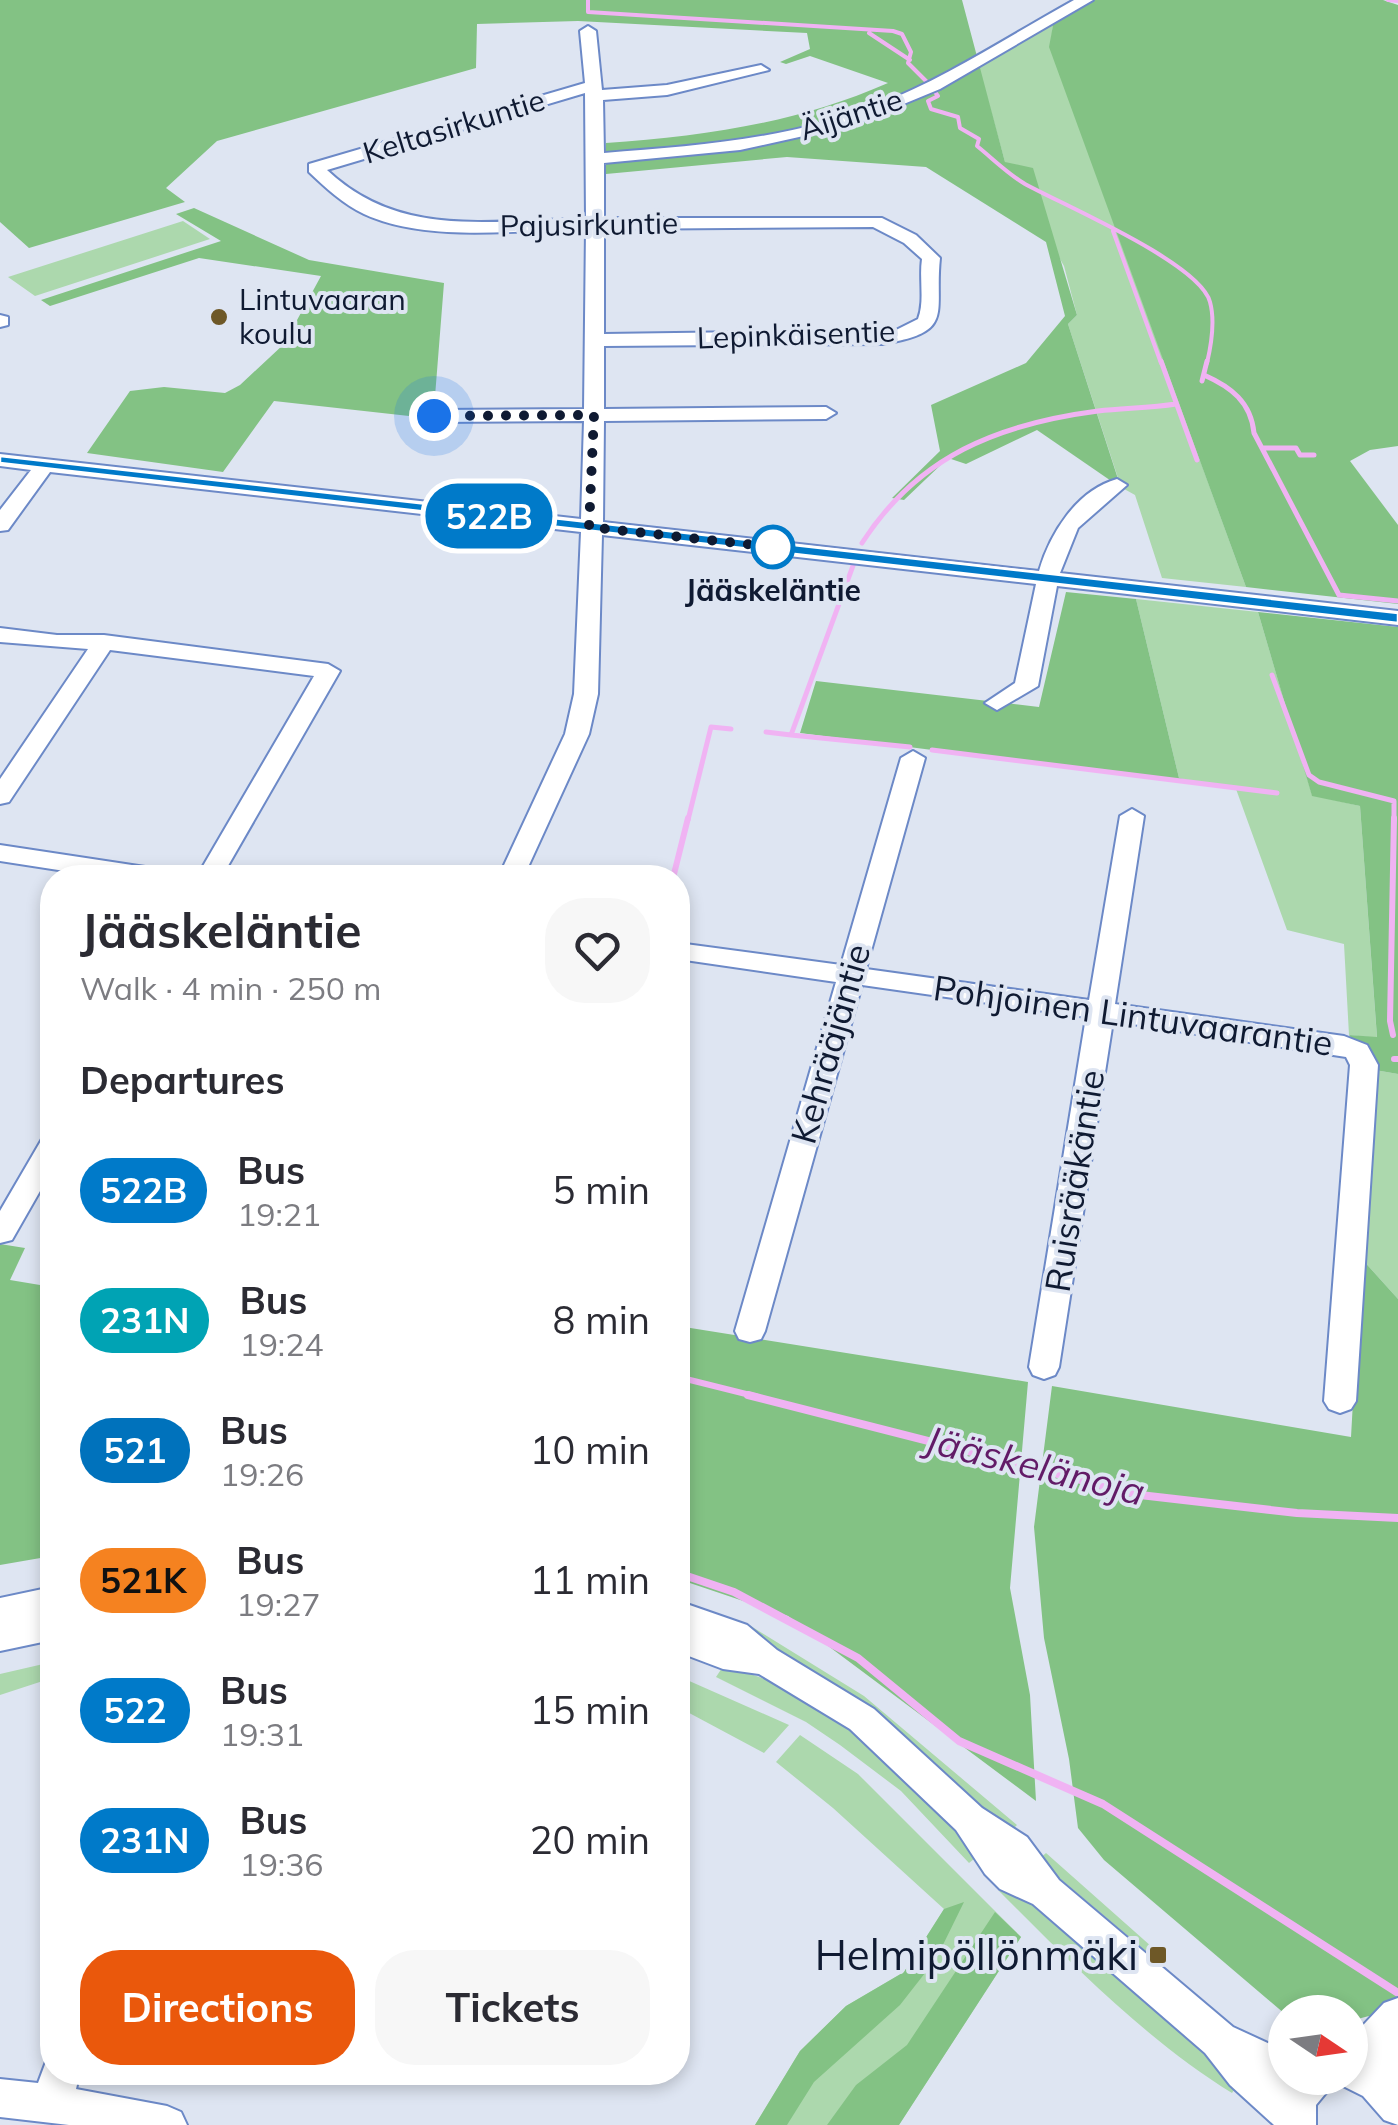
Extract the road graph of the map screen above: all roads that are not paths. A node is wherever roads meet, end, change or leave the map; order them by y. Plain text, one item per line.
1 (1085, 0) edge
2 (588, 31) dead end
3 (761, 70) dead end
4 (594, 90) junction
5 (595, 159) junction
6 (315, 168) joint
7 (881, 224) joint
8 (593, 225) junction
9 (595, 340) junction
10 (826, 413) dead end
11 (594, 415) junction
12 (434, 416) dead end
13 (0, 460) edge
14 (45, 465) junction
15 (1117, 485) dead end
16 (0, 524) edge
17 (589, 527) junction
18 (1050, 579) junction
19 (1398, 618) edge
20 (0, 635) edge
21 (104, 642) junction
22 (997, 703) dead end
23 (913, 758) dead end
24 (0, 797) edge
25 (1132, 816) dead end
26 (0, 854) edge
27 (76, 865) edge
28 (216, 865) edge
29 (516, 865) edge
30 (690, 953) edge
31 (850, 976) junction
32 (1103, 1012) junction
33 (40, 1167) edge
34 (2, 1233) edge
35 (750, 1331) dead end
36 (1044, 1367) dead end
37 (1340, 1401) dead end
38 (40, 1604) edge
39 (0, 1612) edge
40 (690, 1619) edge
41 (40, 1629) edge
42 (0, 1637) edge
43 (690, 1643) edge
44 (765, 1660) junction
45 (1398, 2016) edge
46 (1368, 2045) edge
47 (1398, 2050) edge
48 (1368, 2079) edge
49 (1268, 2080) edge
50 (57, 2088) edge
51 (0, 2098) edge
52 (1393, 2099) edge
53 (168, 2125) edge

1 - 5 street, Äijäntie
2 - 4 street
3 - 4 street, Keltasirkuntie
4 - 5 street
4 - 6 street, Keltasirkuntie
5 - 8 street
6 - 8 street, Pajusirkuntie
7 - 8 street, Pajusirkuntie
7 - 9 street, Lepinkäisentie
8 - 9 street
9 - 11 street
10 - 11 street
11 - 12 street
11 - 17 street
13 - 14 street
14 - 16 street
14 - 17 street
15 - 18 street
17 - 18 street
17 - 29 street
18 - 19 street
18 - 22 street
20 - 21 street
21 - 24 street
21 - 28 street
23 - 31 street, Kehrääjäntie
25 - 32 street, Ruisrääkäntie
26 - 27 street
30 - 31 street, Pohjoinen Lintuvaarantie
31 - 32 street, Pohjoinen Lintuvaarantie
31 - 35 street, Kehrääjäntie
32 - 36 street, Ruisrääkäntie
32 - 37 street, Pohjoinen Lintuvaarantie
33 - 34 street
38 - 39 street
40 - 44 street
41 - 42 street
43 - 44 street
44 - 49 street
45 - 46 street
47 - 52 street
48 - 52 street
50 - 51 street
50 - 53 street

